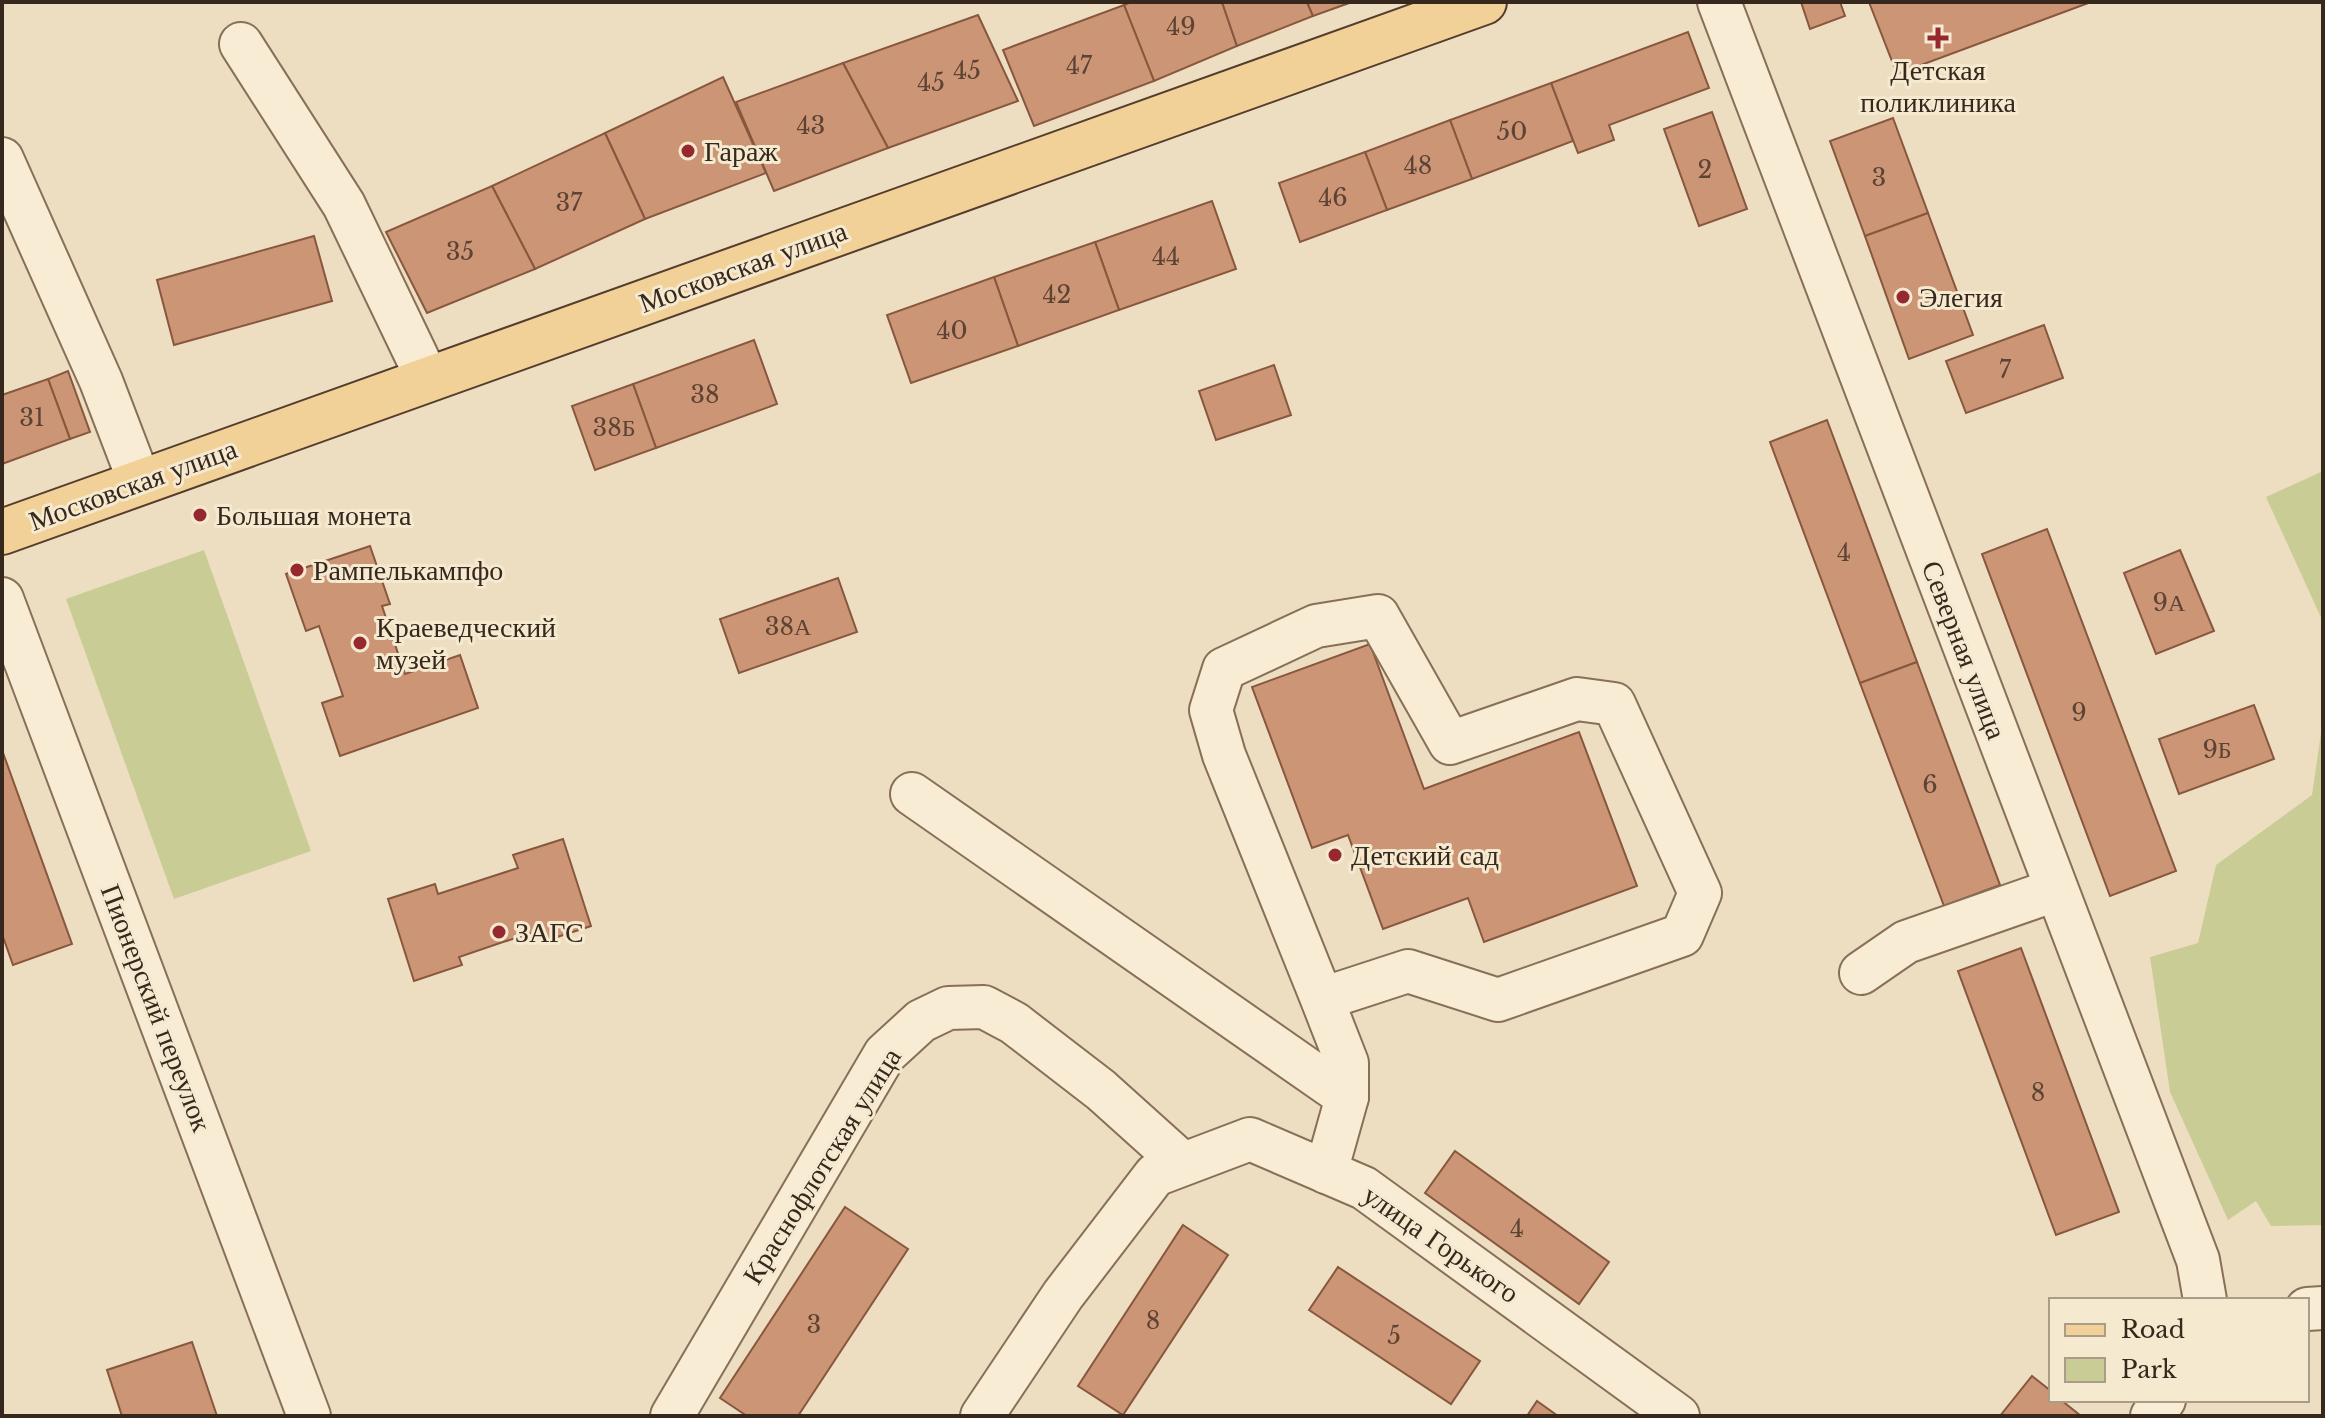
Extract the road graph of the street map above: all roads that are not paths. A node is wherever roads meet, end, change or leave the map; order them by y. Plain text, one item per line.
1 (1484, 2) edge
2 (1719, 2) edge
3 (241, 44) dead end
4 (2, 159) edge
5 (428, 380) junction
6 (140, 483) junction
7 (2, 532) edge
8 (2, 599) edge
9 (912, 794) dead end
10 (2055, 890) junction
11 (1861, 973) dead end
12 (1322, 999) junction
13 (1347, 1097) junction
14 (1181, 1162) junction
15 (1326, 1172) junction
16 (2205, 1298) edge
17 (309, 1416) edge
18 (672, 1416) edge
19 (982, 1416) edge
20 (1678, 1416) edge

1 - 5 main road, Московская улица
2 - 10 street, Северная улица
3 - 5 street
4 - 6 street
5 - 6 main road, Московская улица
6 - 7 main road, Московская улица
8 - 17 street, Пионерский переулок
9 - 13 street
10 - 11 street
10 - 16 street, Северная улица
12 - 12 street
12 - 13 street
13 - 15 street
14 - 15 street, улица Горького
14 - 18 street, Краснофлотская улица
14 - 19 street
15 - 20 street, улица Горького

